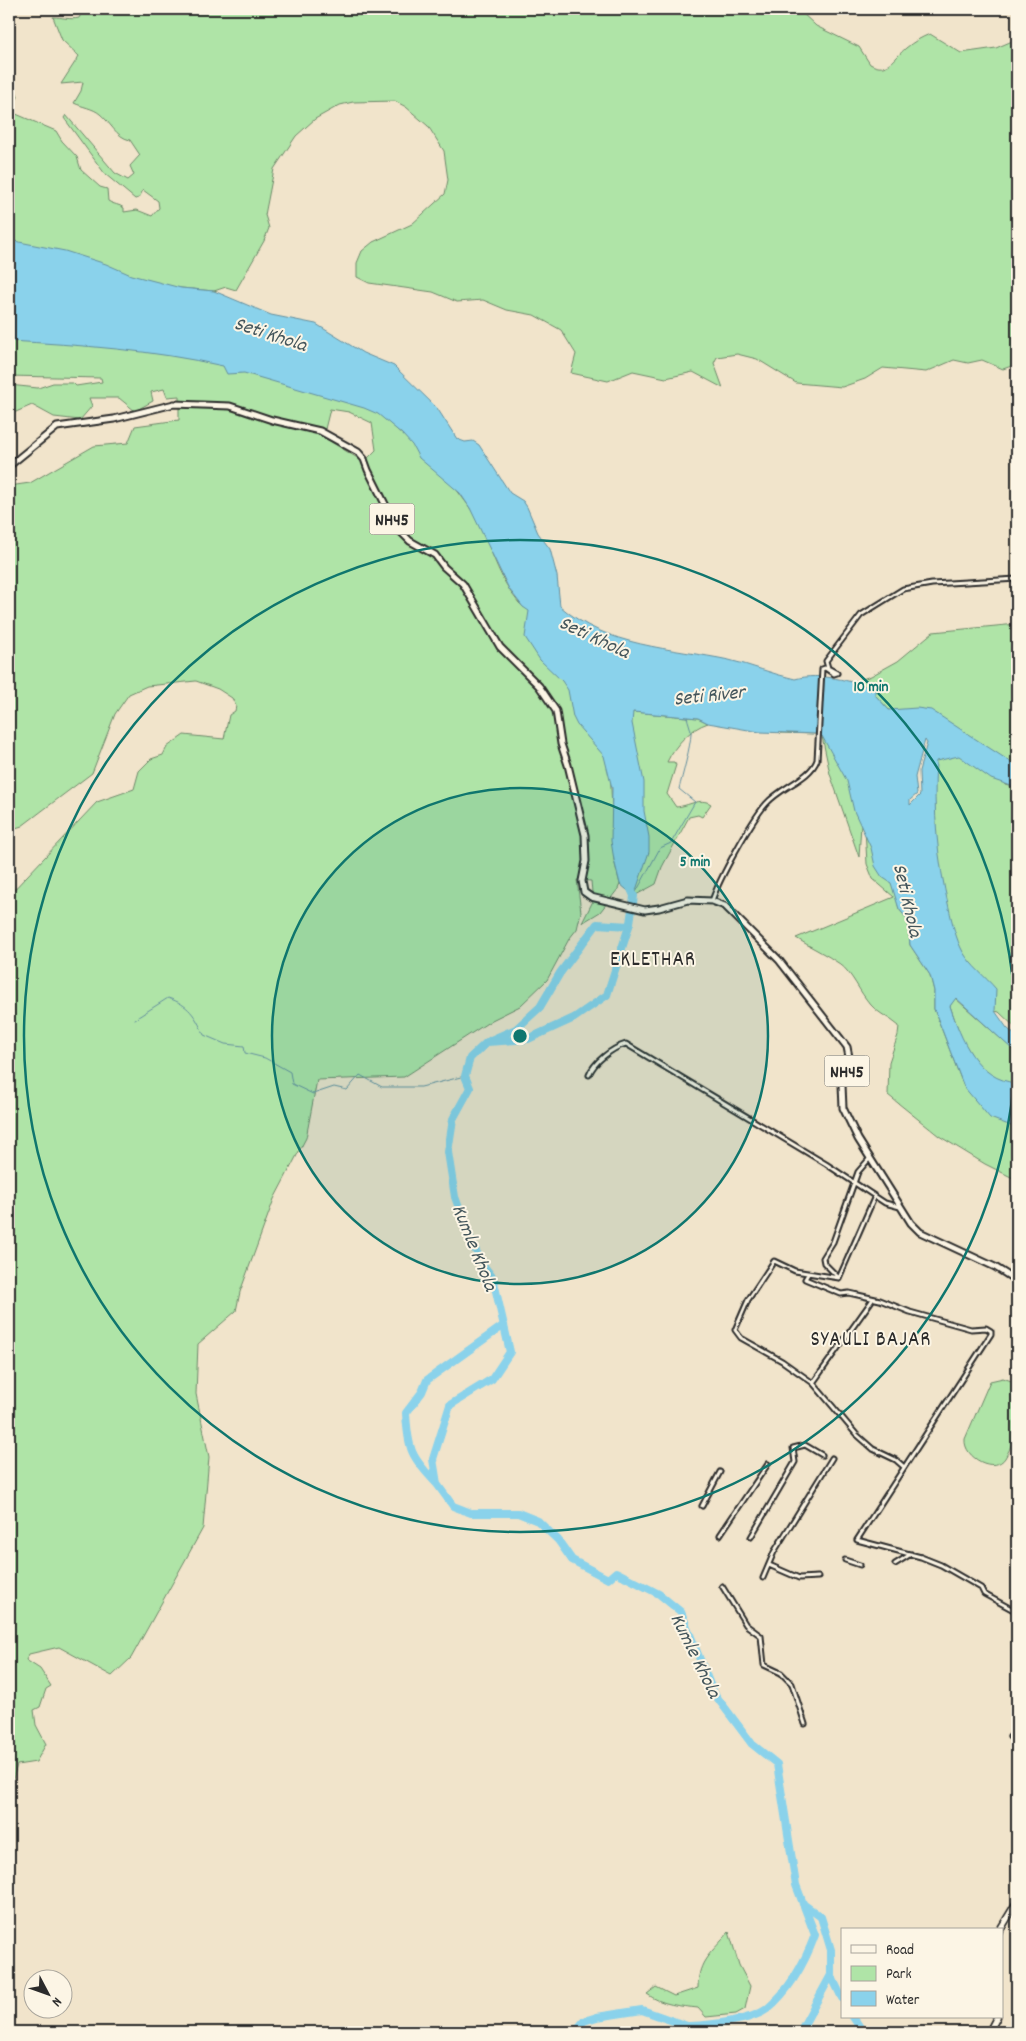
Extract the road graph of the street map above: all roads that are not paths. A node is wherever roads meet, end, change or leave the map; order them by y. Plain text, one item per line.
1 (9, 466) edge
2 (1017, 579) edge
3 (712, 902) junction
4 (589, 1076) dead end
5 (871, 1157) junction
6 (853, 1182) junction
7 (875, 1196) junction
8 (900, 1207) junction
9 (808, 1274) junction
10 (839, 1278) junction
11 (1017, 1281) edge
12 (873, 1299) junction
13 (814, 1383) junction
14 (822, 1455) dead end
15 (832, 1458) dead end
16 (768, 1464) dead end
17 (904, 1467) junction
18 (720, 1472) dead end
19 (702, 1506) dead end
20 (720, 1535) dead end
21 (751, 1537) dead end
22 (911, 1554) junction
23 (845, 1560) dead end
24 (895, 1564) dead end
25 (768, 1565) junction
26 (860, 1565) dead end
27 (818, 1577) dead end
28 (763, 1578) dead end
29 (722, 1586) dead end
30 (1017, 1612) edge
31 (805, 1724) dead end
32 (1017, 1731) edge
33 (1010, 1737) dead end
34 (1017, 1902) edge
35 (1001, 1928) edge
36 (996, 2018) edge
37 (989, 2032) edge

1 - 3 main road, NH45
2 - 3 street
3 - 5 main road, NH45
4 - 6 street
5 - 6 street
5 - 8 main road, NH45
6 - 7 street
6 - 10 street
7 - 8 street
7 - 10 street
8 - 11 main road, NH45
9 - 10 street
9 - 12 street
9 - 13 street
12 - 13 street
12 - 17 street
13 - 17 street
14 - 21 street
15 - 25 street
16 - 20 street
17 - 22 street
18 - 19 street
22 - 24 street
22 - 30 street
23 - 26 street
25 - 27 street
25 - 28 street
29 - 31 street
32 - 33 street
34 - 35 highway
36 - 37 highway

